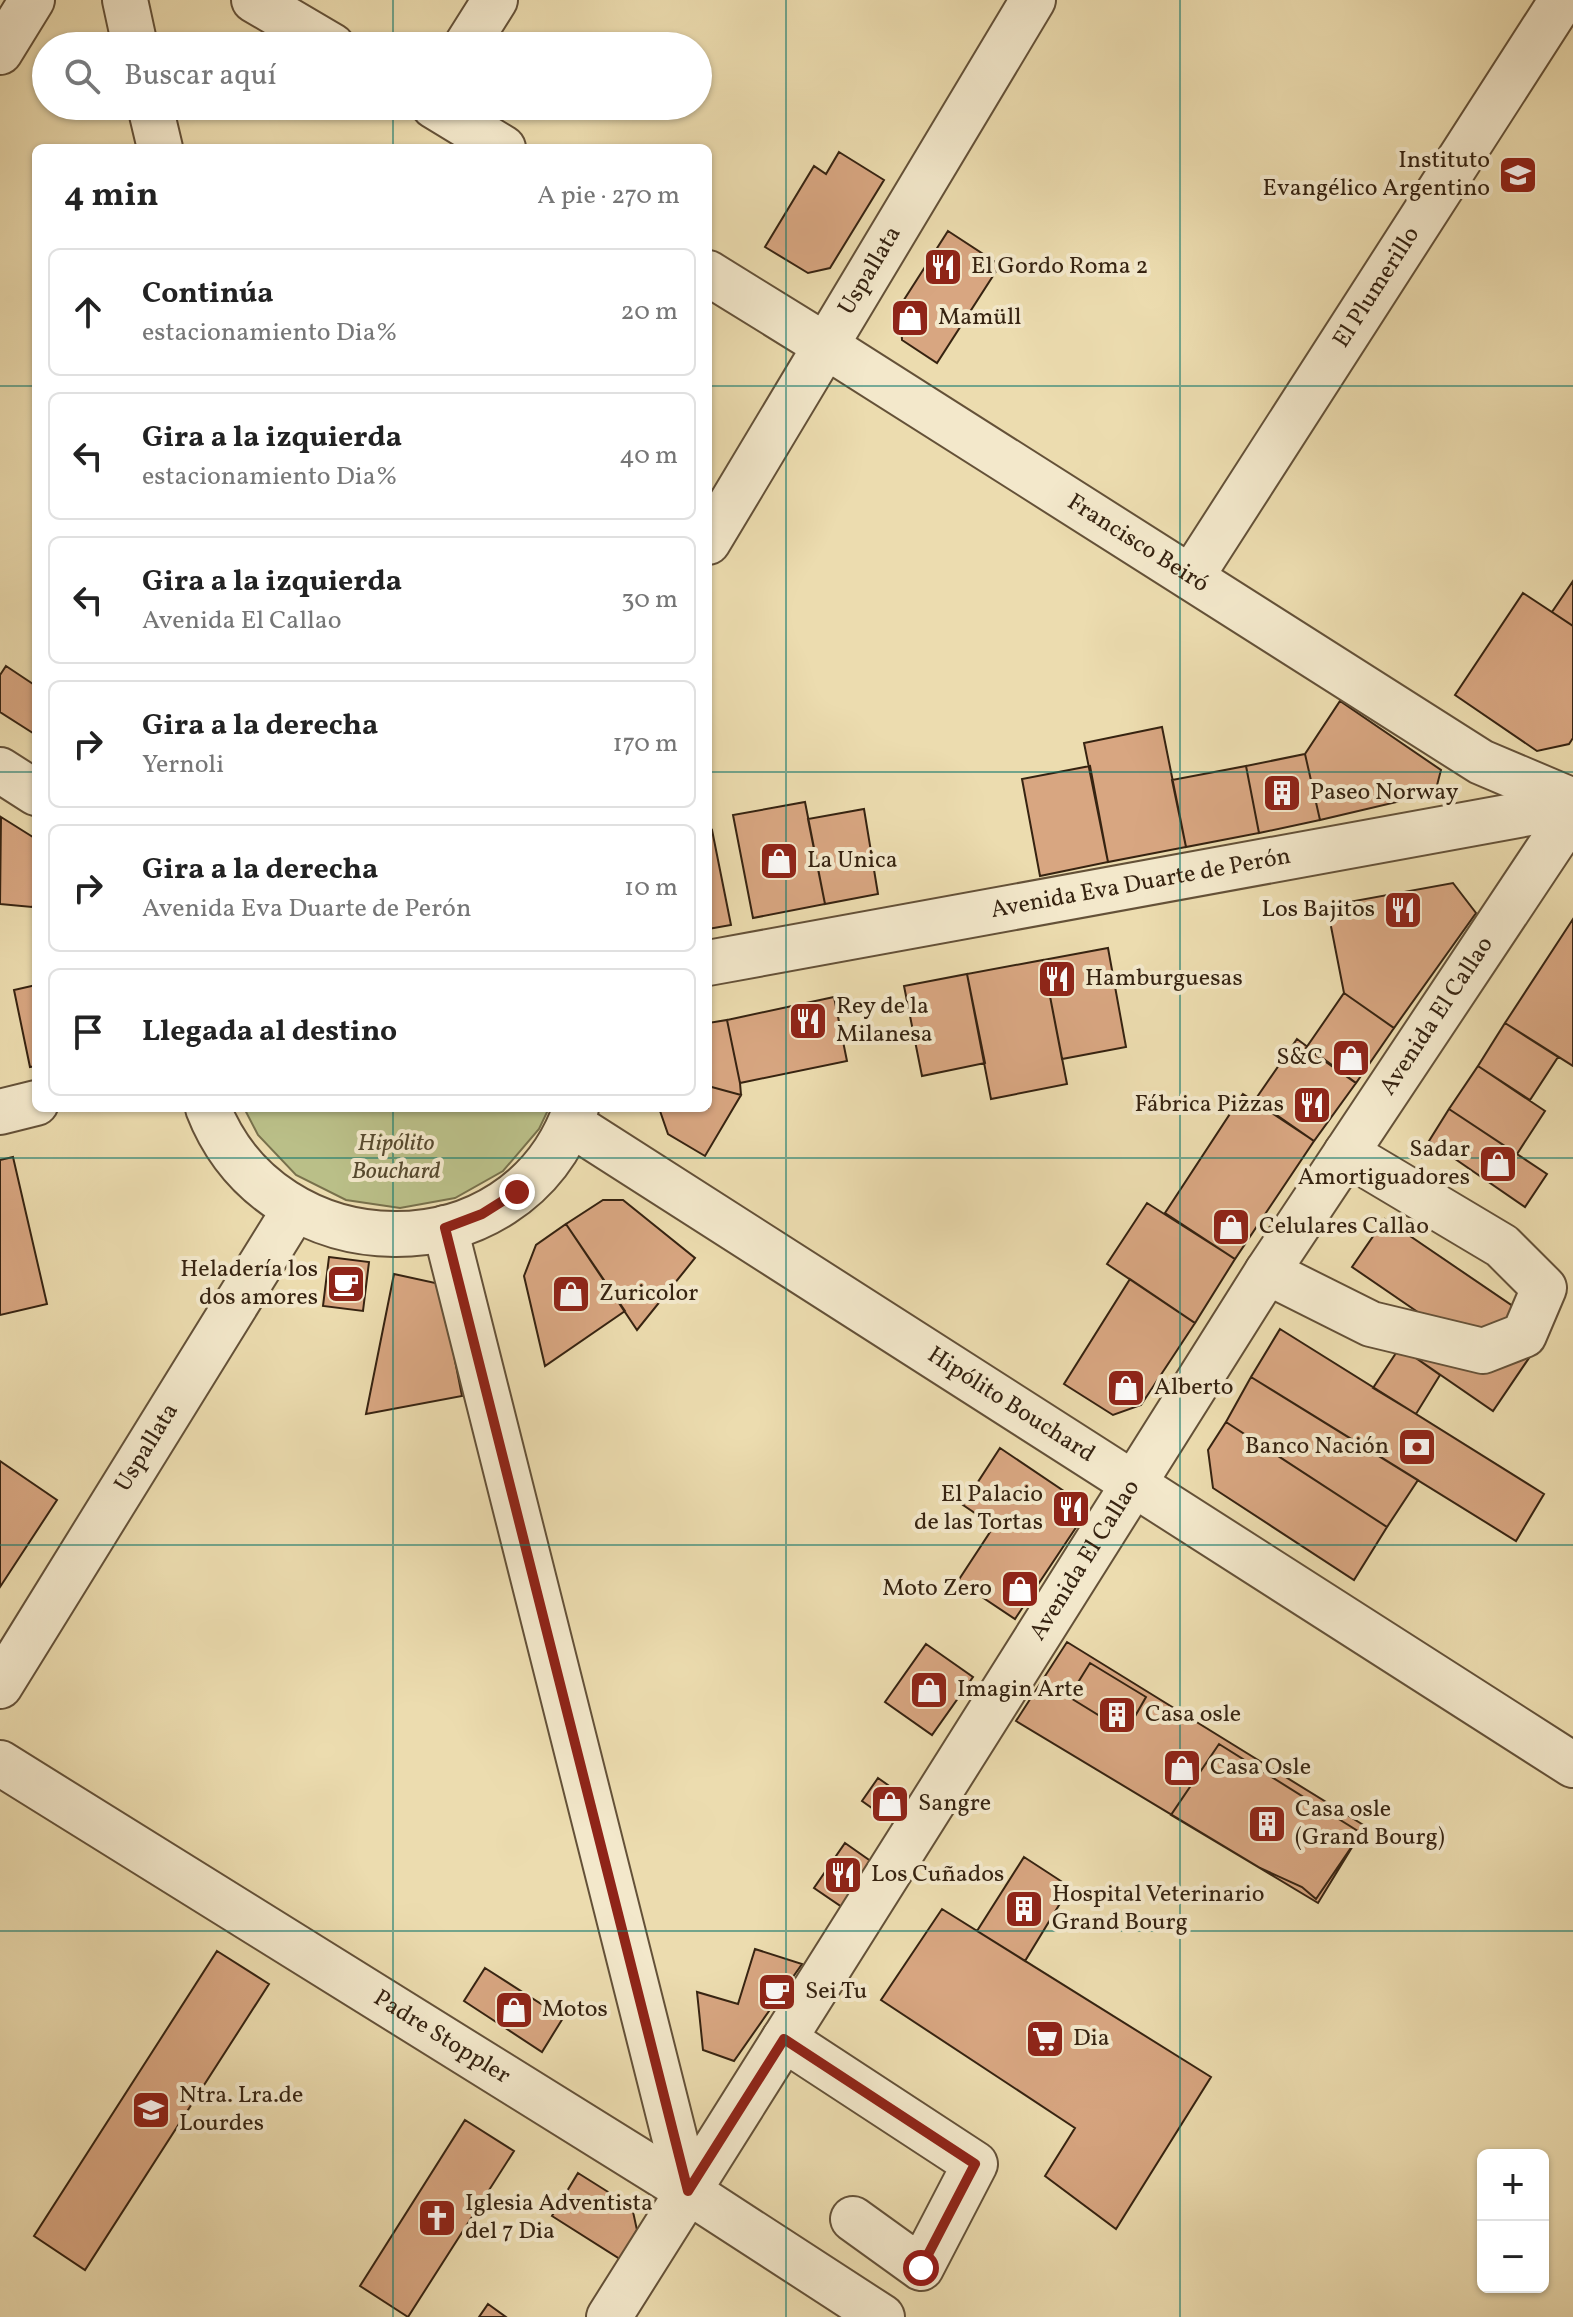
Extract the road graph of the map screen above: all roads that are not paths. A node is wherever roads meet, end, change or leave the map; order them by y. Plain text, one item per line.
1 (32, 0) edge
2 (125, 0) edge
3 (254, 0) edge
4 (495, 0) edge
5 (1033, 0) edge
6 (1562, 0) edge
7 (132, 32) edge
8 (308, 32) edge
9 (475, 32) edge
10 (0, 52) edge
11 (153, 120) edge
12 (457, 120) edge
13 (159, 144) edge
14 (496, 144) edge
15 (712, 275) edge
16 (826, 346) junction
17 (712, 535) edge
18 (1191, 577) junction
19 (0, 770) edge
20 (32, 790) edge
21 (1573, 803) edge
22 (1573, 812) edge
23 (712, 962) edge
24 (32, 1104) edge
25 (0, 1112) edge
26 (210, 1112) edge
27 (574, 1116) edge
28 (1346, 1153) junction
29 (295, 1209) junction
30 (445, 1228) junction
31 (1267, 1272) junction
32 (1134, 1485) junction
33 (0, 1686) edge
34 (0, 1763) edge
35 (1573, 1765) edge
36 (784, 2039) junction
37 (688, 2191) junction
38 (853, 2219) dead end
39 (609, 2317) edge
40 (882, 2317) edge

1 - 10 street
2 - 7 street
3 - 8 street
4 - 9 street
5 - 16 street, Uspallata
6 - 18 street, El Plumerillo
11 - 13 street
12 - 14 street
15 - 16 street, Francisco Beiró
16 - 17 street, Uspallata
16 - 18 street, Francisco Beiró
18 - 21 street, Francisco Beiró
19 - 20 street
21 - 23 street, Avenida Eva Duarte de Perón
22 - 28 street, Avenida El Callao
24 - 25 street
26 - 29 street
27 - 30 street
27 - 32 street, Hipólito Bouchard
28 - 31 street, Avenida El Callao
28 - 31 street
29 - 30 street
29 - 33 street, Uspallata
30 - 37 street
31 - 32 street, Avenida El Callao
32 - 35 street, Hipólito Bouchard
32 - 36 street, Avenida El Callao
34 - 37 street, Padre Stoppler
36 - 37 street, Avenida El Callao
36 - 38 street
37 - 39 street, Avenida El Callao
37 - 40 street, Padre Stoppler

